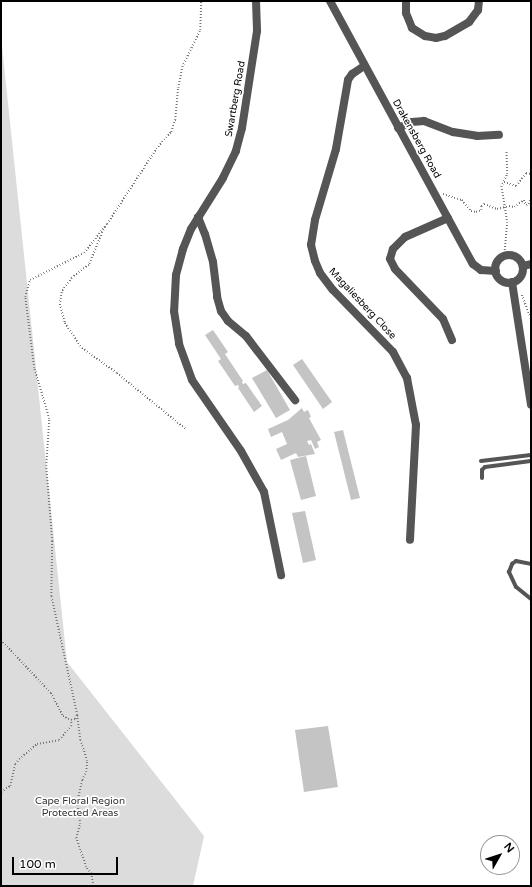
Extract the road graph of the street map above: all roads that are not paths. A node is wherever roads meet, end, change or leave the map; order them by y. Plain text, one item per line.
1 (256, 1) edge
2 (330, 1) edge
3 (406, 1) edge
4 (479, 1) edge
5 (336, 5) edge
6 (364, 66) junction
7 (398, 128) junction
8 (499, 135) dead end
9 (198, 217) junction
10 (444, 220) junction
11 (527, 265) edge
12 (496, 270) junction
13 (513, 286) junction
14 (452, 340) dead end
15 (295, 400) dead end
16 (531, 405) edge
17 (531, 455) edge
18 (481, 461) dead end
19 (531, 461) edge
20 (482, 478) dead end
21 (410, 540) dead end
22 (531, 564) edge
23 (281, 576) dead end
24 (531, 600) edge

1 - 9 street, Swartberg Road
2 - 5 street, Drakensberg Road
3 - 4 street
5 - 6 street, Drakensberg Road
6 - 7 street, Drakensberg Road
6 - 21 street, Magaliesberg Close
7 - 8 street
7 - 10 street, Drakensberg Road
9 - 15 street
9 - 23 street, Swartberg Road
10 - 12 street, Drakensberg Road
10 - 14 street
11 - 12 street
11 - 13 street
12 - 13 street
13 - 16 street
17 - 18 lane
19 - 20 lane
22 - 24 lane

